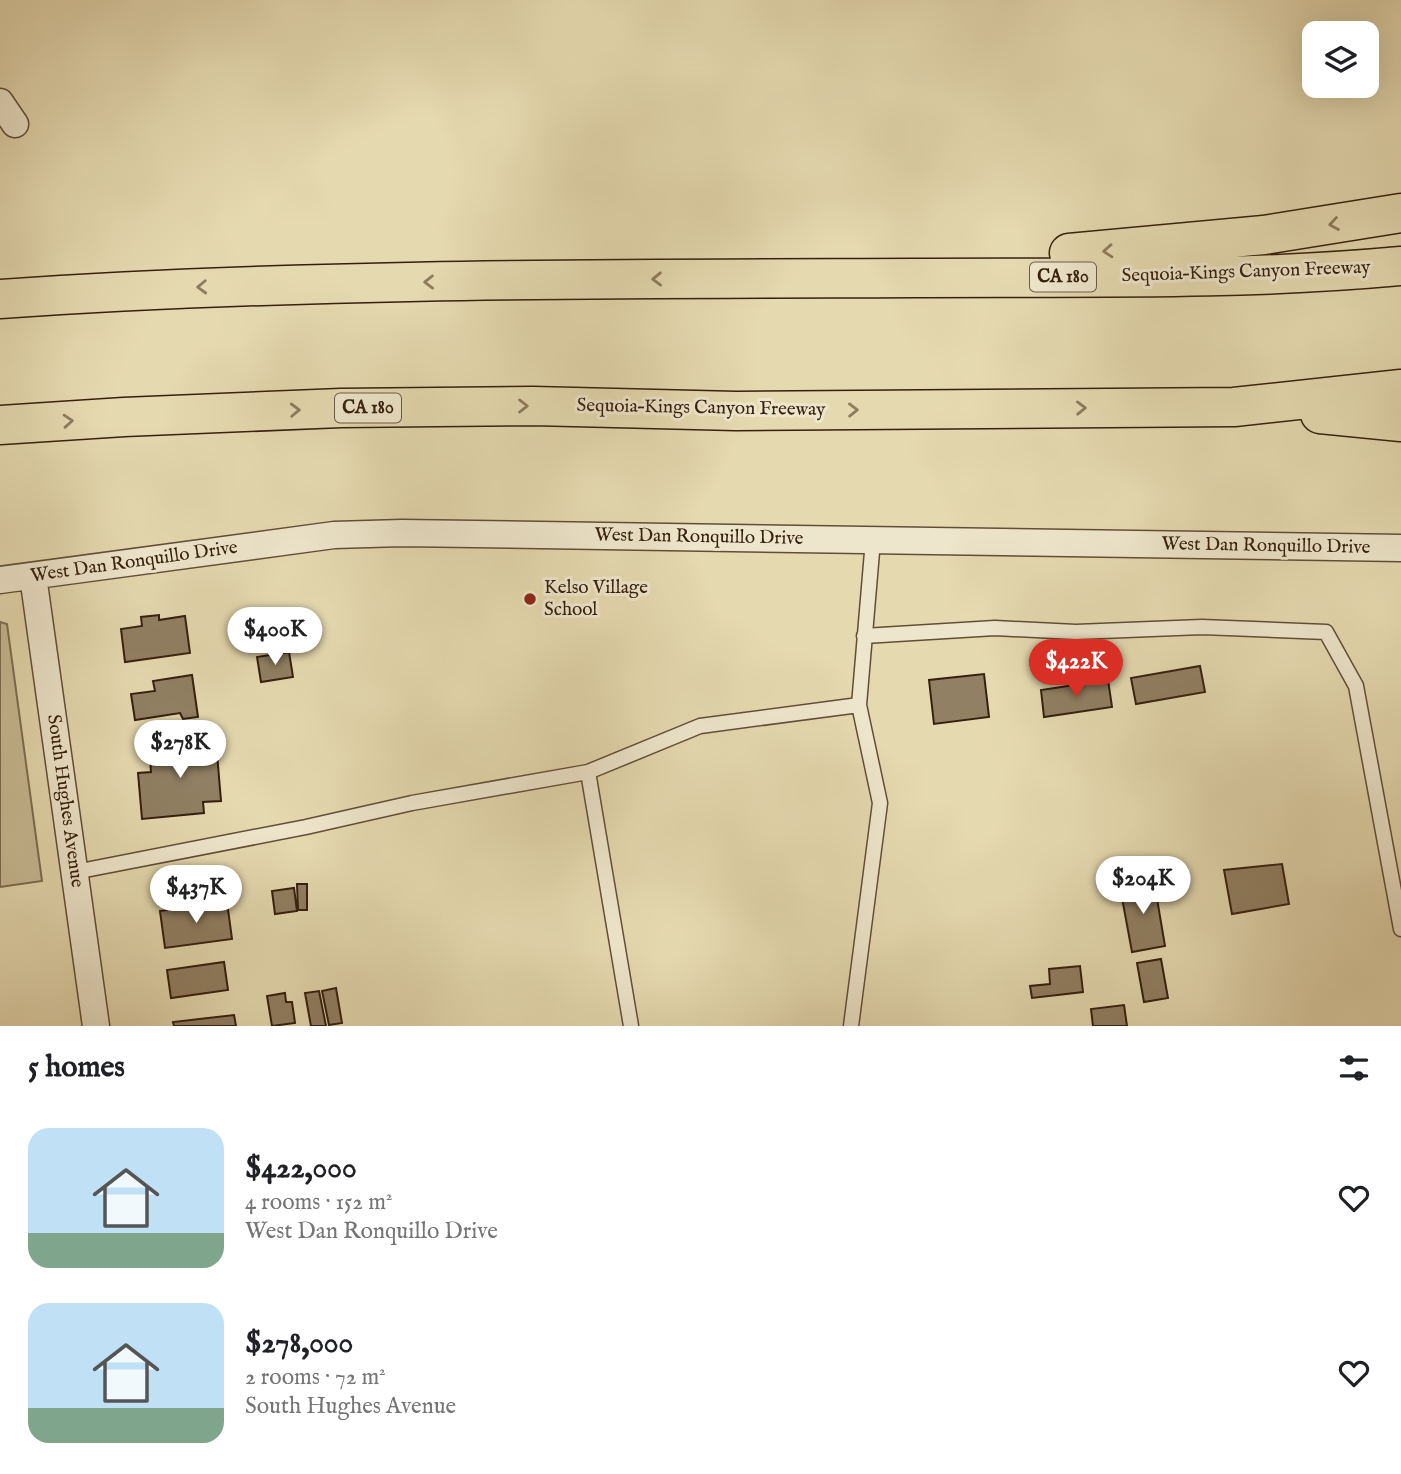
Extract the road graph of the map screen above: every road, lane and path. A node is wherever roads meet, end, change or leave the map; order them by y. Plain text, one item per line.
1 (0, 102) edge
2 (15, 124) dead end
3 (1401, 213) edge
4 (1401, 267) edge
5 (725, 279) junction
6 (0, 299) edge
7 (1401, 389) edge
8 (1234, 407) junction
9 (1401, 422) edge
10 (0, 425) edge
11 (873, 540) junction
12 (1401, 548) edge
13 (33, 576) junction
14 (0, 580) edge
15 (864, 636) junction
16 (859, 705) junction
17 (588, 772) junction
18 (75, 872) junction
19 (1401, 929) edge
20 (96, 1026) edge
21 (631, 1026) edge
22 (851, 1026) edge

1 - 2 street
3 -> 5 highway
4 - 5 highway, Sequoia–Kings Canyon Freeway / CA 180
5 -> 6 highway, Sequoia–Kings Canyon Freeway / CA 180
7 - 8 highway, Sequoia–Kings Canyon Freeway / CA 180
8 - 9 highway
10 -> 8 highway, Sequoia–Kings Canyon Freeway / CA 180
11 - 12 street, West Dan Ronquillo Drive
11 - 13 street, West Dan Ronquillo Drive
11 - 15 lane
13 - 14 street, West Dan Ronquillo Drive
13 - 18 street, South Hughes Avenue
15 - 16 lane
15 - 19 lane
16 - 17 lane
16 - 22 lane
17 - 18 lane
17 - 21 lane
18 - 20 street, South Hughes Avenue

